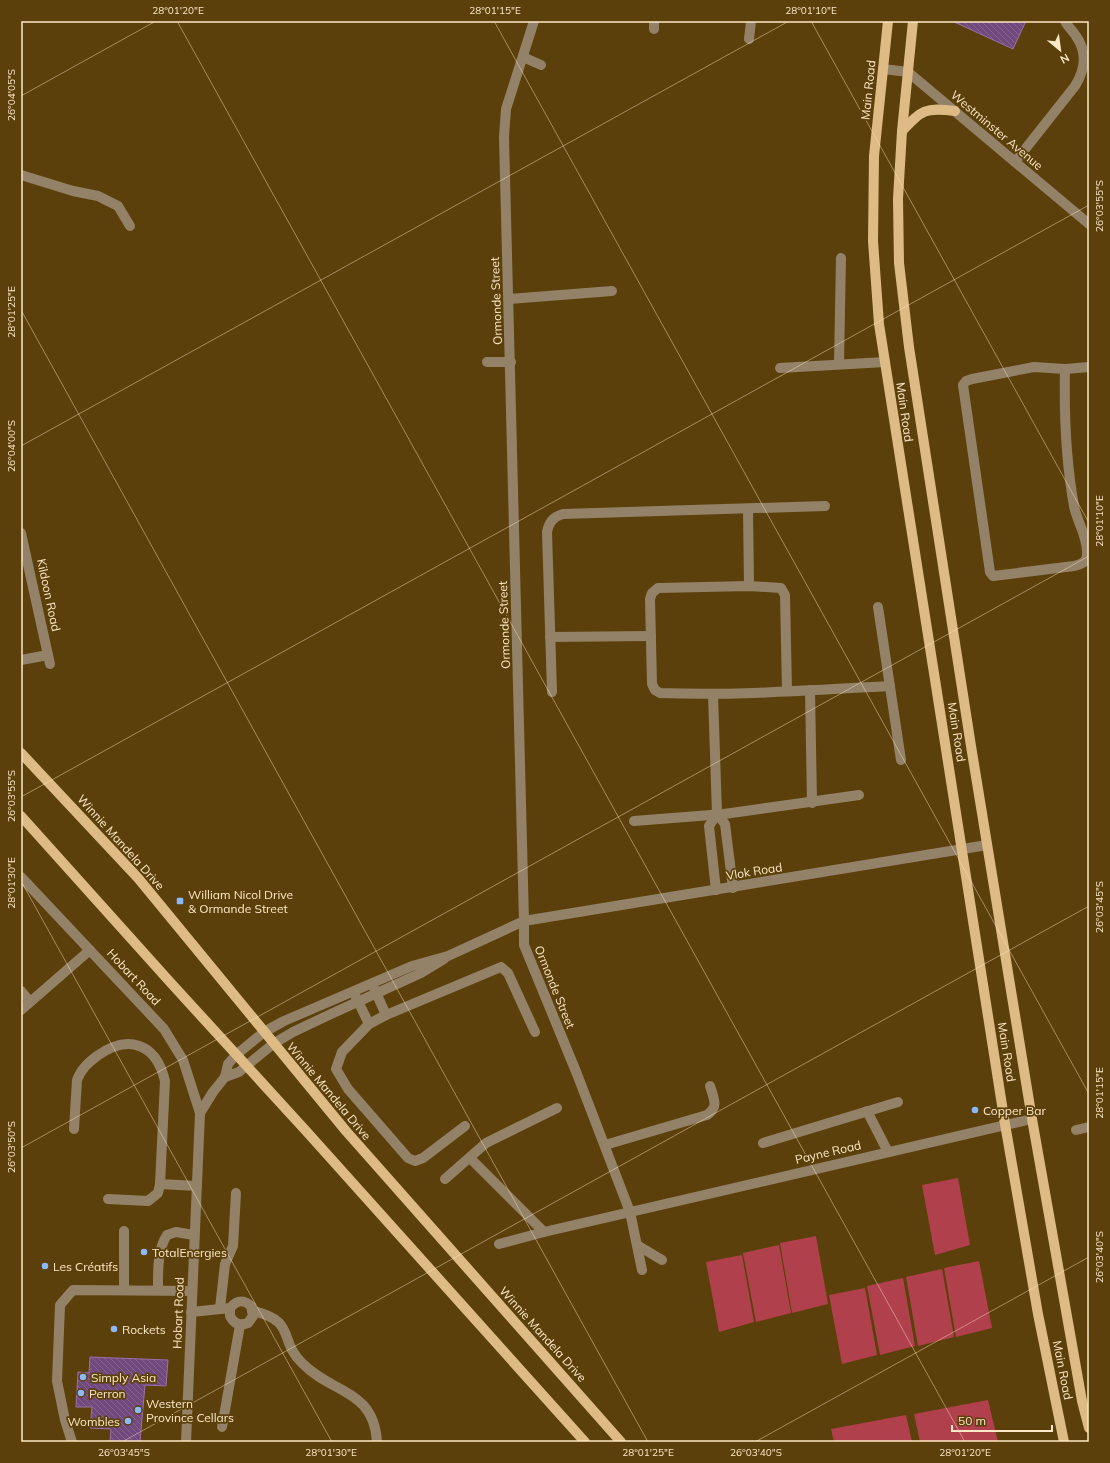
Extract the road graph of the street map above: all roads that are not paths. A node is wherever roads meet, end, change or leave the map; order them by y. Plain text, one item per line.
1 (534, 21) edge
2 (751, 21) edge
3 (888, 21) edge
4 (913, 21) edge
5 (1065, 21) edge
6 (749, 39) dead end
7 (523, 57) junction
8 (541, 65) dead end
9 (883, 69) junction
10 (908, 72) junction
11 (955, 111) junction
12 (902, 131) junction
13 (1015, 162) junction
14 (21, 175) edge
15 (1089, 224) edge
16 (130, 226) dead end
17 (841, 258) dead end
18 (612, 291) dead end
19 (509, 299) junction
20 (487, 362) dead end
21 (511, 362) junction
22 (885, 362) junction
23 (839, 364) junction
24 (1089, 367) edge
25 (780, 368) dead end
26 (1065, 369) junction
27 (825, 506) dead end
28 (748, 509) junction
29 (21, 532) edge
30 (749, 586) junction
31 (878, 606) dead end
32 (651, 636) junction
33 (550, 637) junction
34 (21, 660) edge
35 (890, 686) junction
36 (810, 690) junction
37 (788, 691) junction
38 (552, 692) dead end
39 (713, 695) junction
40 (21, 753) edge
41 (901, 760) dead end
42 (860, 795) dead end
43 (812, 803) junction
44 (717, 814) junction
45 (21, 816) edge
46 (634, 821) dead end
47 (987, 845) junction
48 (961, 850) junction
49 (21, 877) edge
50 (734, 888) junction
51 (716, 890) junction
52 (524, 921) junction
53 (90, 950) junction
54 (448, 956) junction
55 (371, 983) junction
56 (21, 991) edge
57 (353, 991) junction
58 (376, 994) junction
59 (30, 1002) junction
60 (358, 1002) junction
61 (21, 1010) edge
62 (386, 1015) junction
63 (369, 1024) junction
64 (264, 1032) junction
65 (535, 1032) dead end
66 (273, 1044) junction
67 (236, 1055) junction
68 (247, 1066) junction
69 (225, 1077) junction
70 (710, 1086) dead end
71 (898, 1102) dead end
72 (557, 1108) dead end
73 (867, 1111) junction
74 (200, 1113) junction
75 (1032, 1119) junction
76 (1005, 1124) junction
77 (465, 1126) dead end
78 (1089, 1127) edge
79 (74, 1129) dead end
80 (1076, 1130) dead end
81 (763, 1143) dead end
82 (605, 1145) junction
83 (888, 1152) junction
84 (470, 1158) junction
85 (444, 1179) dead end
86 (160, 1184) junction
87 (196, 1186) junction
88 (236, 1193) dead end
89 (108, 1199) dead end
90 (630, 1212) junction
91 (124, 1231) dead end
92 (544, 1232) junction
93 (194, 1235) junction
94 (499, 1244) dead end
95 (637, 1246) junction
96 (662, 1260) dead end
97 (642, 1270) dead end
98 (124, 1290) junction
99 (158, 1290) junction
100 (192, 1291) junction
101 (225, 1308) junction
102 (253, 1311) junction
103 (191, 1312) junction
104 (240, 1325) junction
105 (222, 1427) dead end
106 (1089, 1428) edge
107 (72, 1442) edge
108 (186, 1442) edge
109 (377, 1442) edge
110 (584, 1442) edge
111 (622, 1442) edge
112 (1064, 1442) edge

1 - 7 street, Ormonde Street
2 - 6 street
3 - 9 main road, Main Road
4 - 10 main road, Main Road
5 - 13 street
7 - 8 street
7 - 19 street, Ormonde Street
9 - 10 street
9 - 22 main road, Main Road
10 - 11 street, Westminster Avenue
10 - 12 main road, Main Road
11 - 12 main road
11 - 13 street, Westminster Avenue
12 - 47 main road, Main Road
13 - 15 street, Westminster Avenue
14 - 16 street
17 - 23 street
18 - 19 street
19 - 21 street, Ormonde Street
20 - 21 street
21 - 52 street, Ormonde Street
22 - 23 street
22 - 48 main road, Main Road
23 - 25 street
24 - 26 street
26 - 26 street
27 - 28 street
28 - 30 street
28 - 33 street
29 - 34 street, Kildoon Road
30 - 32 street
30 - 37 street
31 - 35 street
32 - 33 street
32 - 39 street
33 - 38 street
35 - 36 street
35 - 41 street
36 - 37 street
36 - 43 street
37 - 39 street
39 - 44 street
40 - 64 main road, Winnie Mandela Drive
42 - 43 street
43 - 44 street
44 - 46 street
44 - 50 street
44 - 51 street
45 - 67 main road
47 - 48 street, Vlok Road
47 - 75 main road, Main Road
48 - 50 street, Vlok Road
48 - 76 main road, Main Road
49 - 53 street, Hobart Road
50 - 51 street, Vlok Road
51 - 52 street, Vlok Road
52 - 54 street, Vlok Road
52 - 82 street, Ormonde Street
53 - 59 street
53 - 74 street, Hobart Road
54 - 55 street
54 - 58 street
55 - 57 street
55 - 58 street
56 - 59 street
57 - 60 street
57 - 64 street
58 - 60 street
58 - 62 street
59 - 61 street
60 - 63 street
60 - 66 street
62 - 63 street
62 - 65 street
63 - 77 street
64 - 66 main road, Winnie Mandela Drive
64 - 67 street
66 - 68 street, Hobart Road
66 - 111 main road, Winnie Mandela Drive
67 - 68 main road
67 - 69 street, Hobart Road
68 - 69 street, Hobart Road
68 - 110 main road
69 - 74 street, Hobart Road
70 - 82 street
71 - 73 street
72 - 84 street
73 - 81 street
73 - 83 street
74 - 87 street, Hobart Road
75 - 76 street, Payne Road
75 - 106 main road, Main Road
76 - 83 street, Payne Road
76 - 112 main road, Main Road
78 - 80 street
79 - 86 street
82 - 90 street, Ormonde Street
83 - 90 street, Payne Road
84 - 85 street
84 - 92 street
86 - 87 street
86 - 89 street
87 - 93 street, Hobart Road
88 - 101 street
90 - 92 street, Payne Road
90 - 95 street, Ormonde Street
91 - 98 street
92 - 94 street, Payne Road
93 - 99 street
93 - 100 street, Hobart Road
95 - 96 street
95 - 97 street, Ormonde Street
98 - 99 street
98 - 107 street
99 - 100 street
100 - 103 street, Hobart Road
101 - 102 street
101 - 103 street
101 - 104 street
102 - 104 street
102 - 109 street
103 - 108 street, Hobart Road
104 - 105 street

